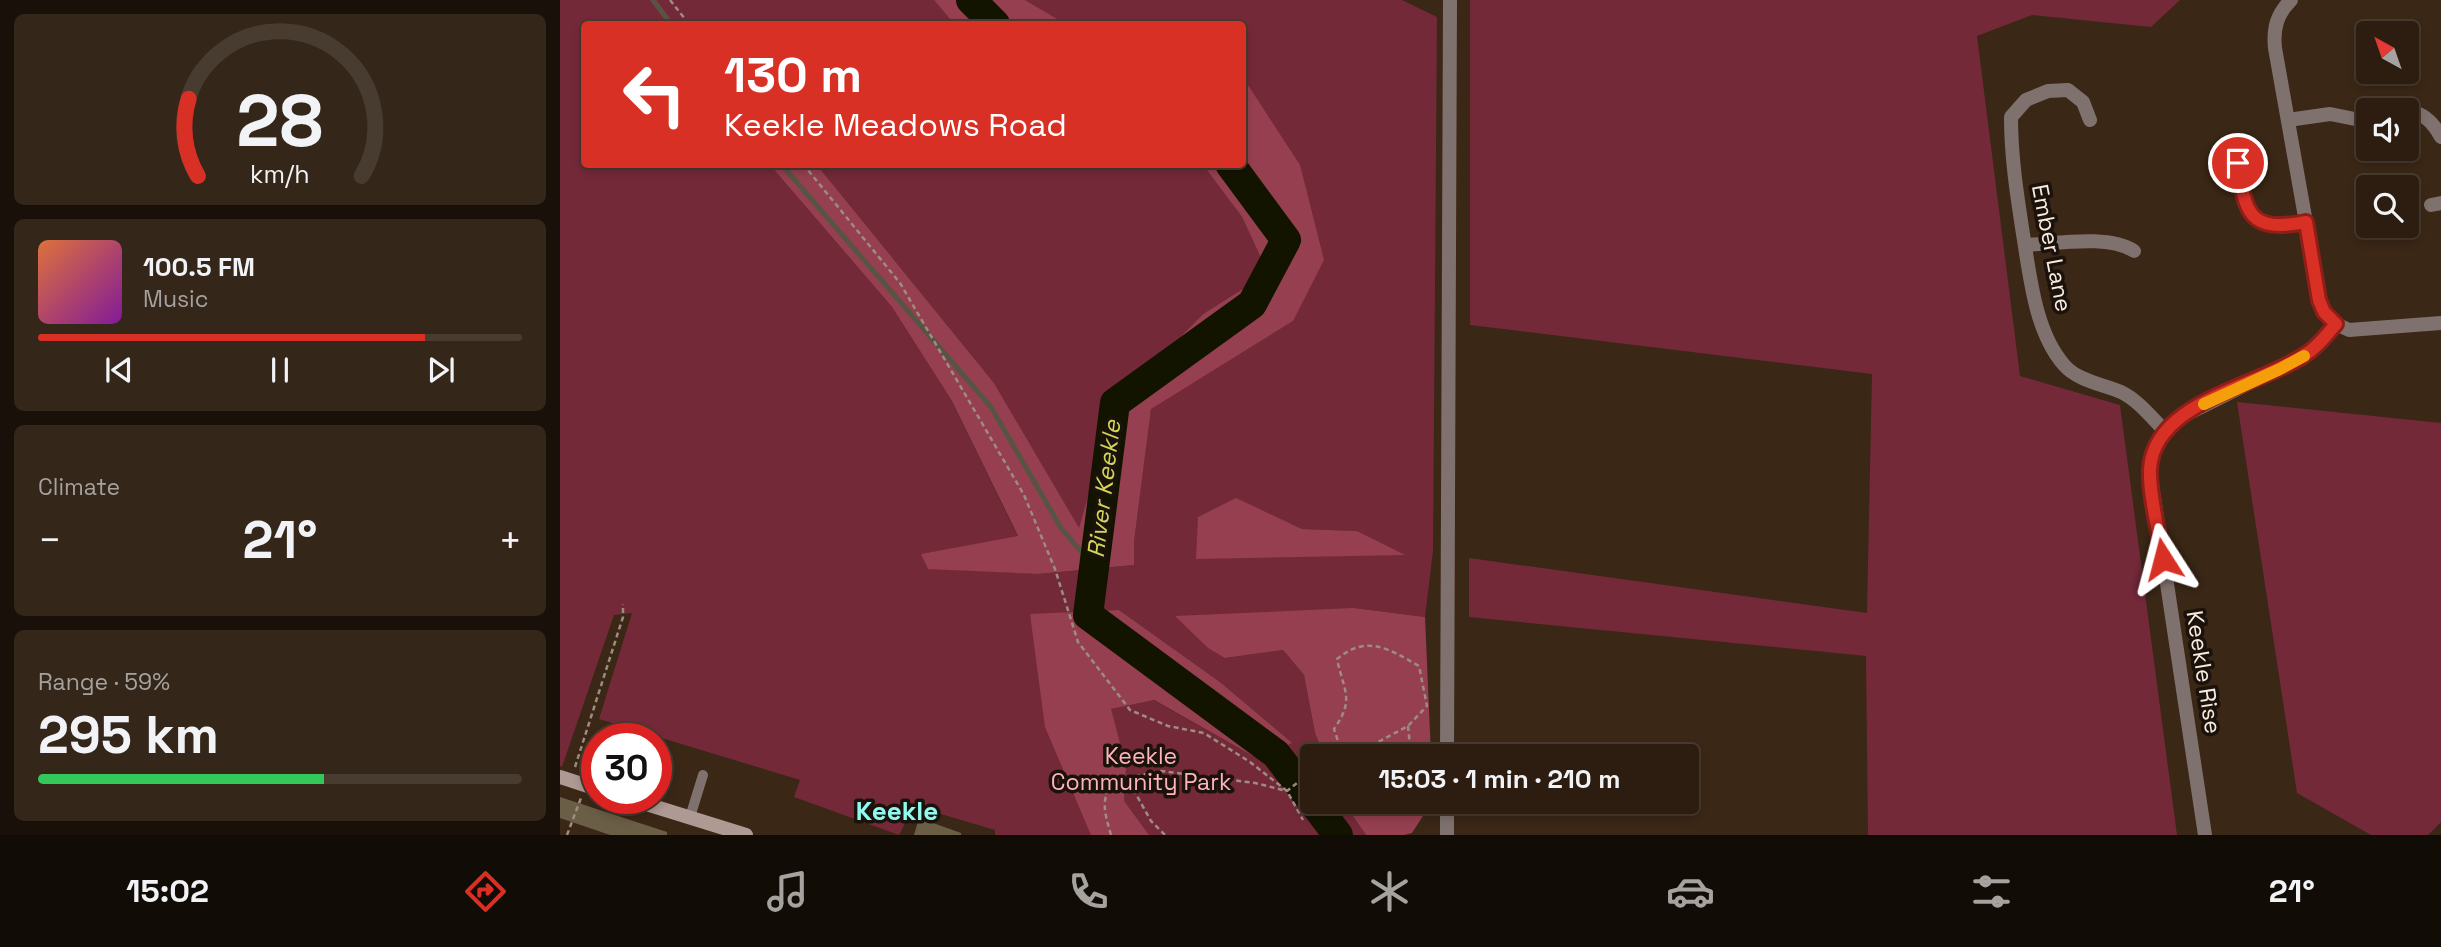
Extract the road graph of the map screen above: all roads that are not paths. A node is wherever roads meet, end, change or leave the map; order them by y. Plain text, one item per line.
1 (1450, 0) edge
2 (2291, 0) edge
3 (2419, 115) edge
4 (2356, 118) edge
5 (2090, 120) dead end
6 (2288, 120) junction
7 (2441, 137) edge
8 (2238, 163) dead end
9 (2306, 222) junction
10 (2025, 245) junction
11 (2133, 251) dead end
12 (2441, 323) edge
13 (2336, 324) junction
14 (2165, 431) junction
15 (1447, 744) edge
16 (703, 775) dead end
17 (672, 812) edge
18 (1447, 814) edge
19 (690, 817) junction
20 (746, 835) edge
21 (1447, 835) edge
22 (2205, 835) edge

1 - 15 street
2 - 6 street
3 - 7 street
4 - 6 street
5 - 10 street, Ember Lane
6 - 9 street
8 - 9 street
9 - 13 street
10 - 11 street
10 - 14 street, Ember Lane
12 - 13 street
13 - 14 street, Keekle Rise
14 - 22 street, Keekle Rise
16 - 19 lane
17 - 19 main road
18 - 21 street
19 - 20 main road

